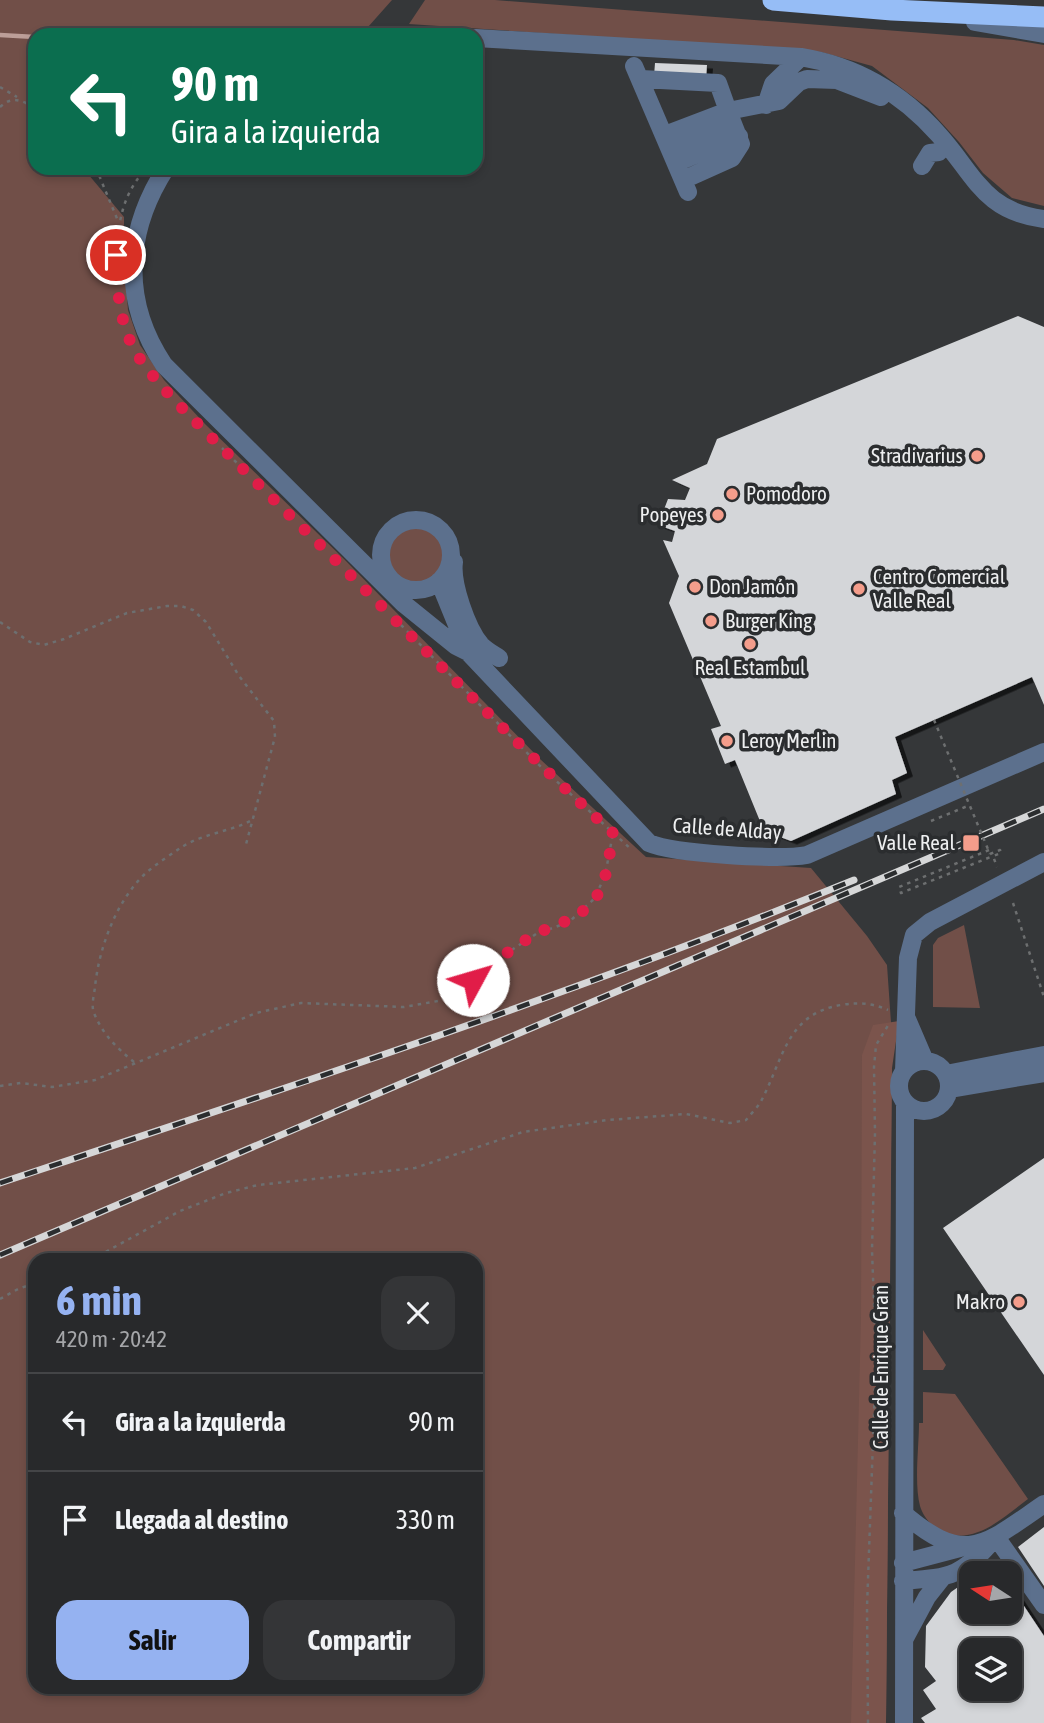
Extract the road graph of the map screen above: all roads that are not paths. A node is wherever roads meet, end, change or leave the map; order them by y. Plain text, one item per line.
1 (773, 0) edge
2 (892, 10) junction
3 (1044, 19) edge
4 (1044, 34) edge
5 (483, 38) edge
6 (801, 57) junction
7 (766, 105) junction
8 (733, 123) junction
9 (670, 148) junction
10 (939, 152) junction
11 (922, 166) dead end
12 (162, 175) edge
13 (1044, 219) edge
14 (1044, 230) edge
15 (450, 550) junction
16 (391, 579) junction
17 (439, 581) junction
18 (404, 604) junction
19 (468, 652) junction
20 (499, 658) dead end
21 (1044, 752) edge
22 (1044, 862) edge
23 (897, 1017) junction
24 (1044, 1055) edge
25 (925, 1061) junction
26 (904, 1071) junction
27 (1044, 1073) edge
28 (947, 1082) junction
29 (905, 1102) junction
30 (927, 1111) junction
31 (905, 1154) junction
32 (1044, 1504) edge
33 (904, 1513) junction
34 (996, 1536) junction
35 (967, 1547) junction
36 (903, 1563) junction
37 (942, 1578) junction
38 (903, 1581) junction
39 (1044, 1605) edge
40 (904, 1642) junction
41 (904, 1723) edge

1 - 2 highway
2 - 3 highway
2 - 4 street
5 - 6 street
6 - 7 street
6 - 13 street
7 - 8 street
7 - 10 street
8 - 9 street
8 - 9 street
8 - 9 street
8 - 9 street
10 - 11 street
10 - 14 street
12 - 18 street
15 - 16 street
15 - 17 street
15 - 20 street
16 - 17 street
16 - 18 street
17 - 19 street
18 - 19 street
19 - 21 street, Calle de Alday
22 - 23 street
23 - 25 street
23 - 26 street
24 - 28 street
25 - 26 street
25 - 28 street
26 - 29 street
27 - 28 street
28 - 30 street
29 - 30 street
29 - 31 street, Calle de Enrique Gran
30 - 31 street, Calle de Enrique Gran
31 - 33 street, Calle de Enrique Gran
32 - 34 street
33 - 35 street
33 - 36 street, Calle de Enrique Gran
34 - 35 street
34 - 37 street
34 - 39 street
35 - 36 street
36 - 38 street, Calle de Enrique Gran
37 - 38 street
37 - 40 street
38 - 40 street, Calle de Enrique Gran
40 - 41 street, Calle de Enrique Gran

